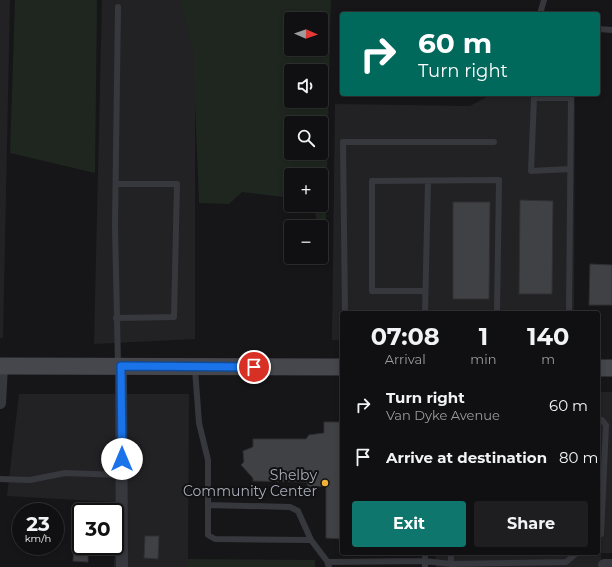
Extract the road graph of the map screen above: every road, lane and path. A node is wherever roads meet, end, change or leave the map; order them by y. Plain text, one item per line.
1 (544, 0) edge
2 (118, 7) dead end
3 (540, 12) edge
4 (600, 29) edge
5 (612, 30) edge
6 (494, 142) dead end
7 (570, 169) junction
8 (428, 181) junction
9 (116, 184) junction
10 (425, 291) junction
11 (345, 311) edge
12 (425, 311) edge
13 (496, 311) edge
14 (569, 311) edge
15 (116, 318) junction
16 (1, 366) edge
17 (120, 366) junction
18 (195, 367) junction
19 (340, 367) edge
20 (600, 368) edge
21 (612, 368) edge
22 (0, 403) edge
23 (600, 420) edge
24 (122, 474) junction
25 (0, 479) edge
26 (208, 505) junction
27 (600, 535) edge
28 (311, 540) junction
29 (451, 555) edge
30 (575, 555) edge
31 (329, 564) edge
32 (361, 564) edge
33 (392, 564) edge
34 (425, 564) edge
35 (451, 564) junction
36 (122, 567) edge

1 - 3 lane
2 - 9 lane
4 - 5 lane
6 - 11 lane
7 - 7 lane
7 - 14 lane
8 - 10 lane
8 - 10 lane
8 - 13 lane
9 - 15 lane
9 - 15 lane
10 - 12 lane
15 - 17 lane
16 - 17 main road
16 - 22 street
17 - 18 main road
17 - 24 street
18 - 19 main road
18 - 26 lane
20 - 21 main road
23 - 27 lane
24 - 25 lane
24 - 36 street
26 - 28 lane
26 - 28 lane
28 - 31 lane
29 - 35 lane
30 - 35 lane
31 - 32 lane
32 - 33 lane
33 - 34 lane
34 - 35 lane

